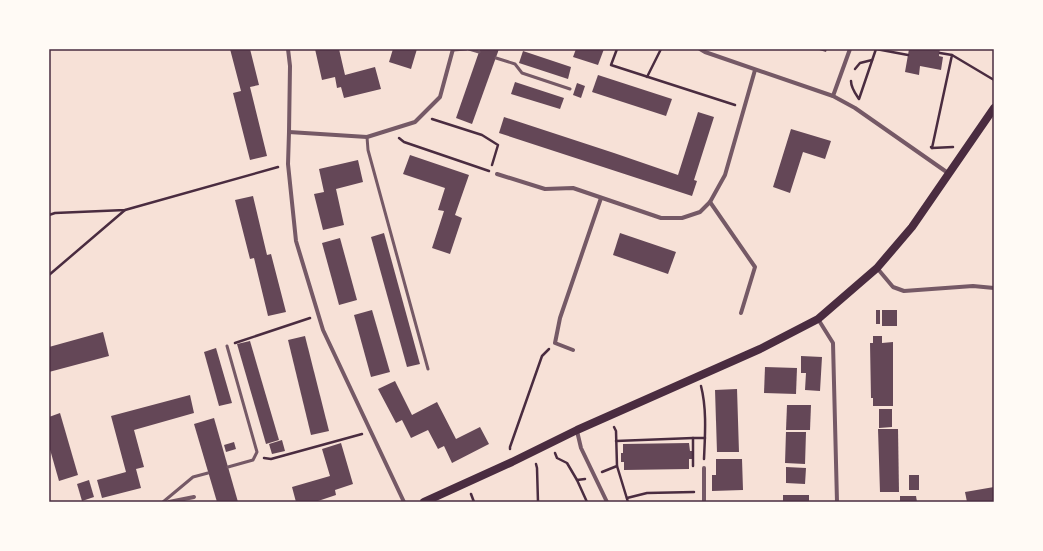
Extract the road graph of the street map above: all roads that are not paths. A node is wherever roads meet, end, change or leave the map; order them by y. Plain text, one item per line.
1 (288, 49) edge
2 (468, 49) edge
3 (700, 49) edge
4 (850, 49) edge
5 (453, 50) edge
6 (479, 52) dead end
7 (496, 58) dead end
8 (755, 70) junction
9 (570, 89) dead end
10 (833, 96) junction
11 (994, 108) edge
12 (289, 132) junction
13 (367, 137) junction
14 (497, 174) road end
15 (948, 174) junction
16 (601, 198) junction
17 (710, 202) junction
18 (877, 268) junction
19 (994, 288) edge
20 (741, 313) dead end
21 (818, 319) junction
22 (227, 346) road end
23 (573, 350) dead end
24 (428, 369) dead end
25 (577, 430) junction
26 (228, 467) dead end
27 (704, 468) road end
28 (208, 473) dead end
29 (194, 497) dead end
30 (163, 502) edge
31 (169, 502) edge
32 (404, 502) edge
33 (424, 502) edge
34 (607, 502) edge
35 (704, 502) edge
36 (837, 502) edge

1 - 12 street
2 - 5 lane
2 - 6 lane
3 - 8 street
4 - 10 street
5 - 13 street
7 - 9 lane
8 - 10 street
8 - 17 street
10 - 15 street
11 - 15 main road
12 - 13 street
12 - 32 street
13 - 24 lane
14 - 16 street
15 - 18 main road
16 - 17 street
16 - 23 street
17 - 20 street
18 - 19 street
18 - 21 main road
21 - 25 main road
21 - 36 street
22 - 26 lane
25 - 33 main road
25 - 34 street
27 - 35 street
28 - 30 lane
29 - 31 street

